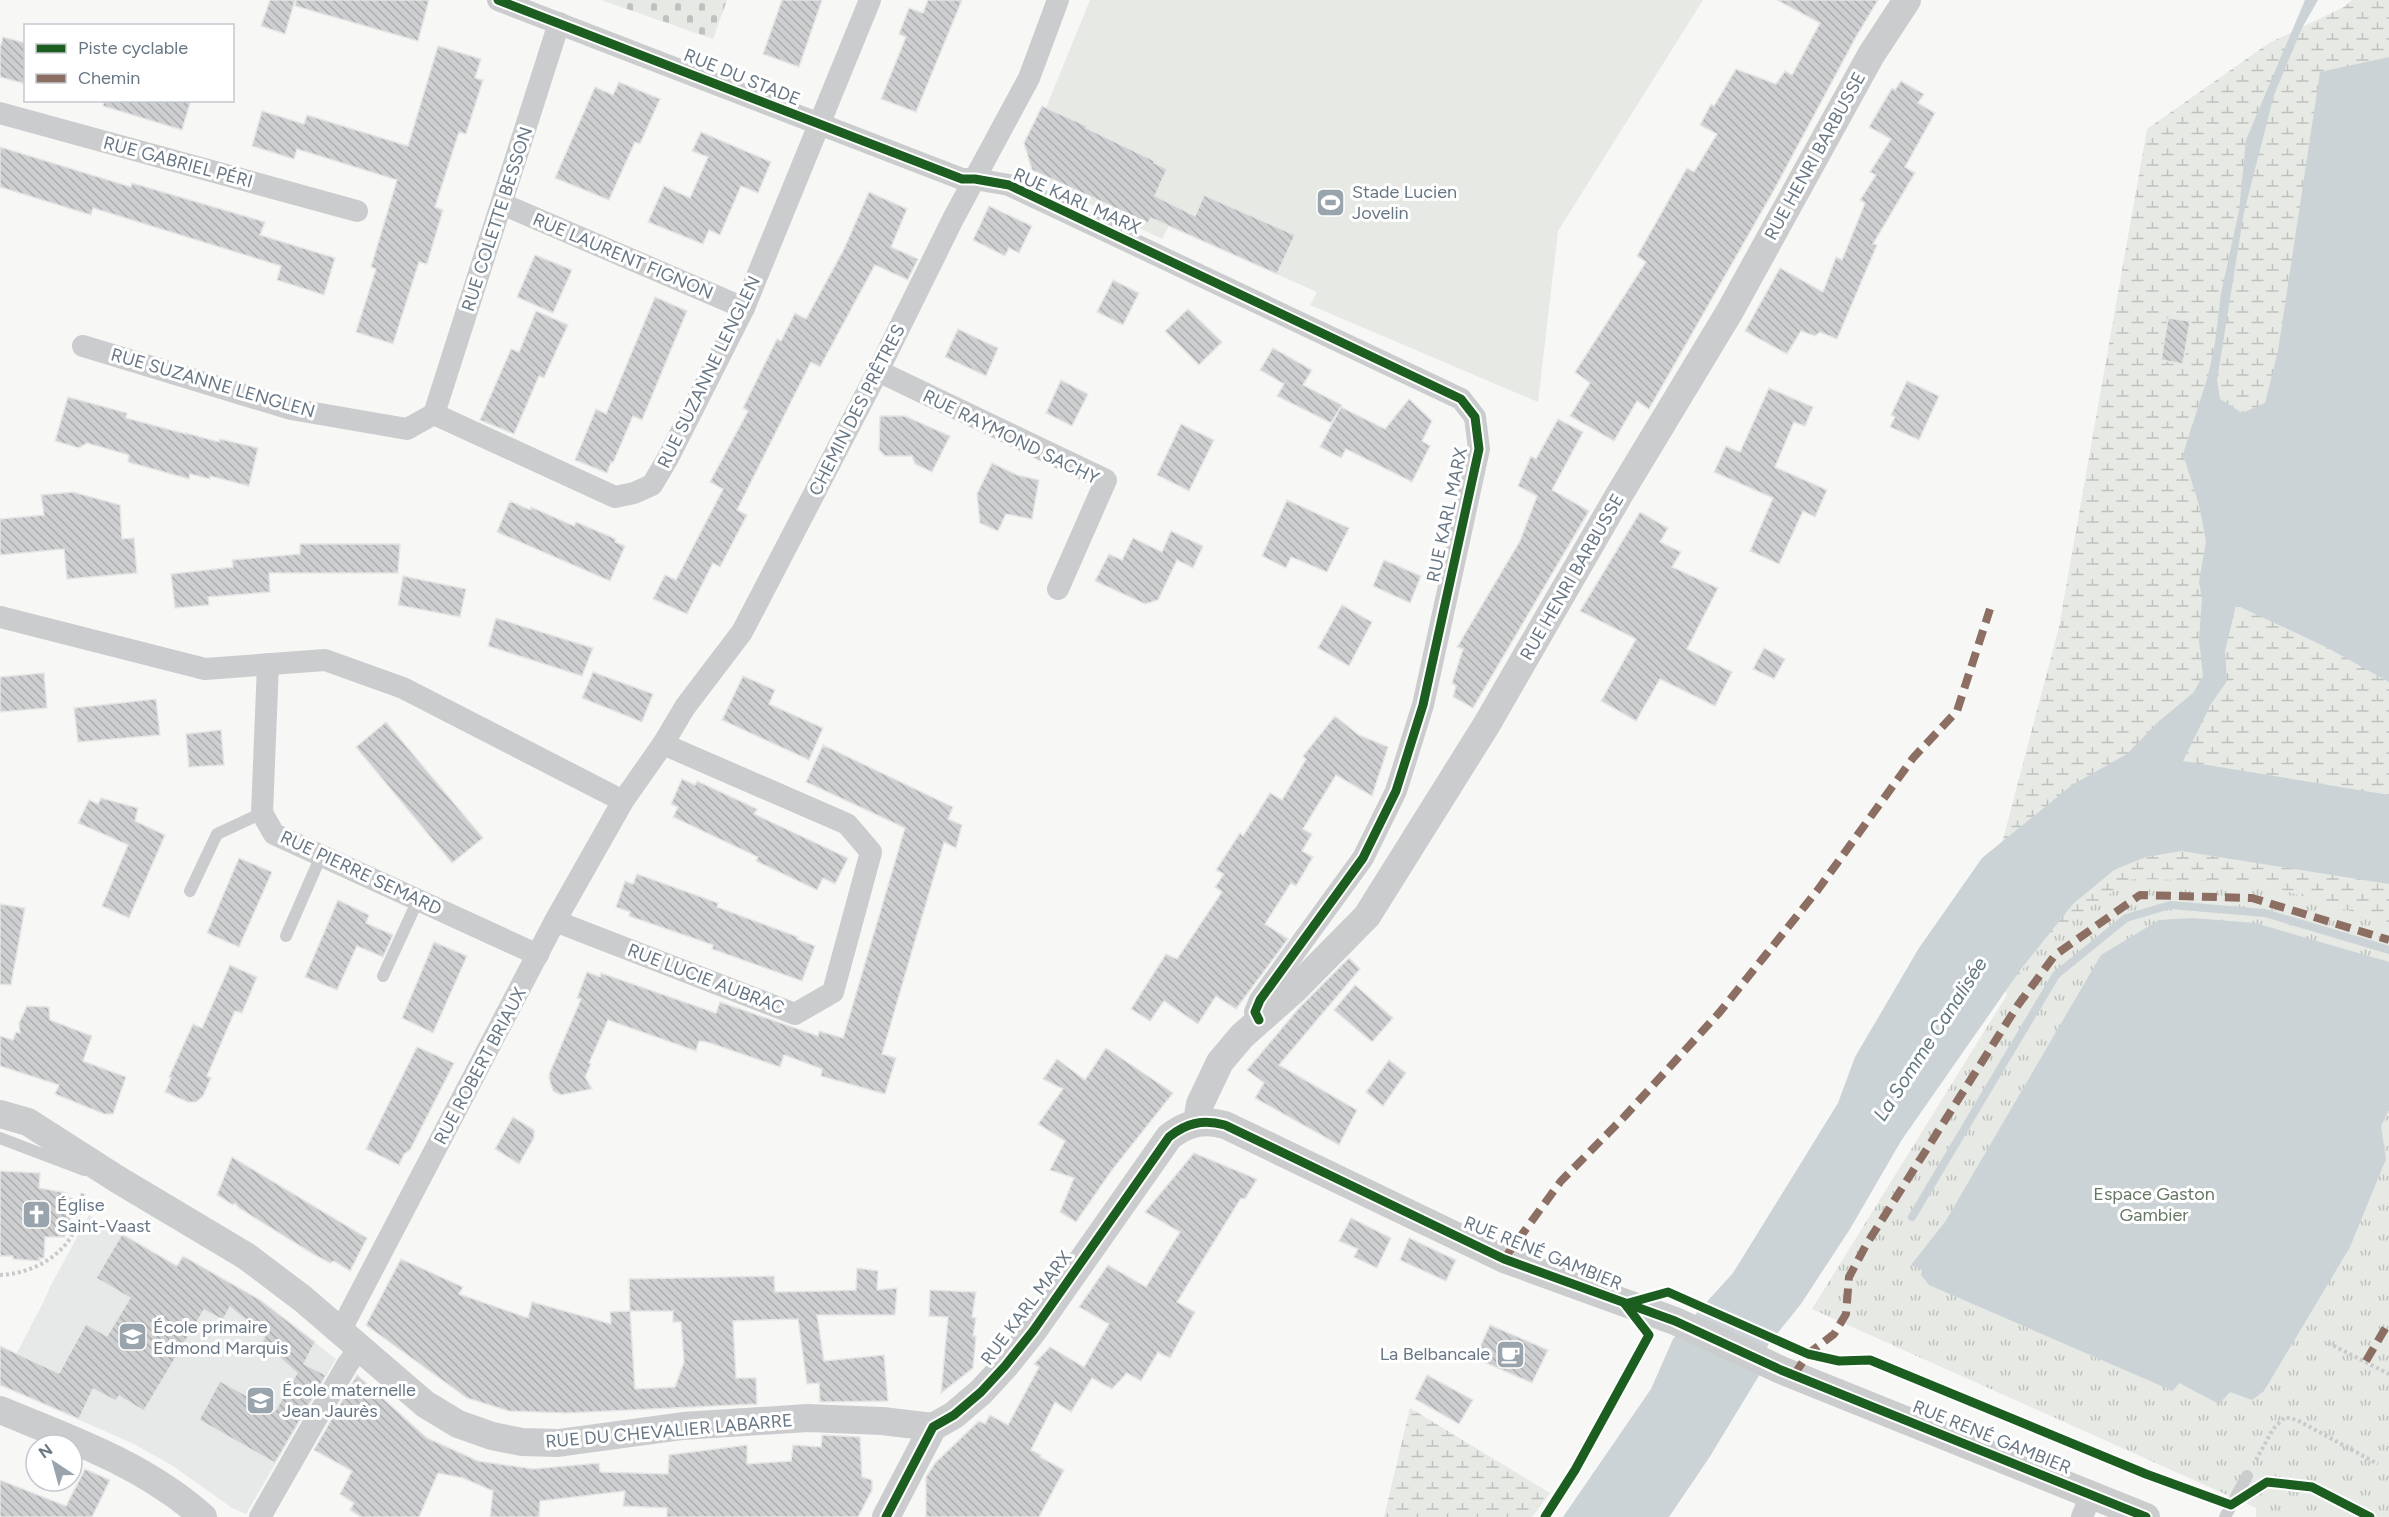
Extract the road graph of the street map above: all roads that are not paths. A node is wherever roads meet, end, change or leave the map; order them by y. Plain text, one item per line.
1 (498, 0) edge
2 (870, 0) edge
3 (1058, 0) edge
4 (1907, 0) edge
5 (559, 23) junction
6 (0, 113) edge
7 (819, 126) junction
8 (975, 179) junction
9 (502, 204) junction
10 (357, 211) dead end
11 (744, 308) junction
12 (82, 346) dead end
13 (878, 371) junction
14 (434, 414) junction
15 (1058, 589) dead end
16 (0, 617) edge
17 (268, 664) junction
18 (663, 744) junction
19 (623, 801) junction
20 (262, 813) junction
21 (321, 856) junction
22 (190, 891) dead end
23 (418, 900) junction
24 (555, 921) junction
25 (286, 936) dead end
26 (538, 955) junction
27 (384, 976) dead end
28 (1259, 1020) junction
29 (0, 1114) edge
30 (1197, 1122) junction
31 (0, 1138) edge
32 (117, 1179) junction
33 (349, 1340) junction
34 (0, 1410) edge
35 (933, 1427) junction
36 (2247, 1476) road end
37 (2087, 1506) edge
38 (203, 1517) edge
39 (260, 1517) edge
40 (886, 1517) edge
41 (2146, 1517) edge
42 (2225, 1517) edge

1 - 5 street, RUE DU STADE
2 - 7 street, RUE SUZANNE LENGLEN
3 - 8 street, CHEMIN DES PRÊTRES
4 - 28 street, RUE HENRI BARBUSSE
5 - 7 street, RUE DU STADE
5 - 9 street, RUE COLETTE BESSON
6 - 10 street, RUE GABRIEL PÉRI
7 - 8 street, RUE DU STADE
7 - 11 street, RUE SUZANNE LENGLEN
8 - 13 street, CHEMIN DES PRÊTRES
8 - 28 street, RUE KARL MARX
9 - 11 street, RUE LAURENT FIGNON
9 - 14 street, RUE COLETTE BESSON
11 - 14 street, RUE SUZANNE LENGLEN
12 - 14 street, RUE SUZANNE LENGLEN
13 - 15 street, RUE RAYMOND SACHY
13 - 18 street, CHEMIN DES PRÊTRES
16 - 17 street
17 - 19 street
17 - 20 street
18 - 19 street, CHEMIN DES PRÊTRES
18 - 24 street, RUE LUCIE AUBRAC
19 - 24 street, RUE ROBERT BRIAUX
20 - 21 street, RUE PIERRE SEMARD
20 - 22 lane
21 - 23 street, RUE PIERRE SEMARD
21 - 25 lane
23 - 26 street, RUE PIERRE SEMARD
23 - 27 lane
24 - 26 street, RUE ROBERT BRIAUX
26 - 33 street, RUE ROBERT BRIAUX
28 - 30 street, RUE HENRI BARBUSSE
29 - 32 street, RUE DU CHEVALIER LABARRE
30 - 35 street, RUE KARL MARX
30 - 37 street, RUE RENÉ GAMBIER
31 - 32 lane
32 - 33 street, RUE DU CHEVALIER LABARRE
33 - 35 street, RUE DU CHEVALIER LABARRE
33 - 39 street, RUE ROBERT BRIAUX
34 - 38 street
35 - 40 street
36 - 42 lane
37 - 41 street, RUE RENÉ GAMBIER

